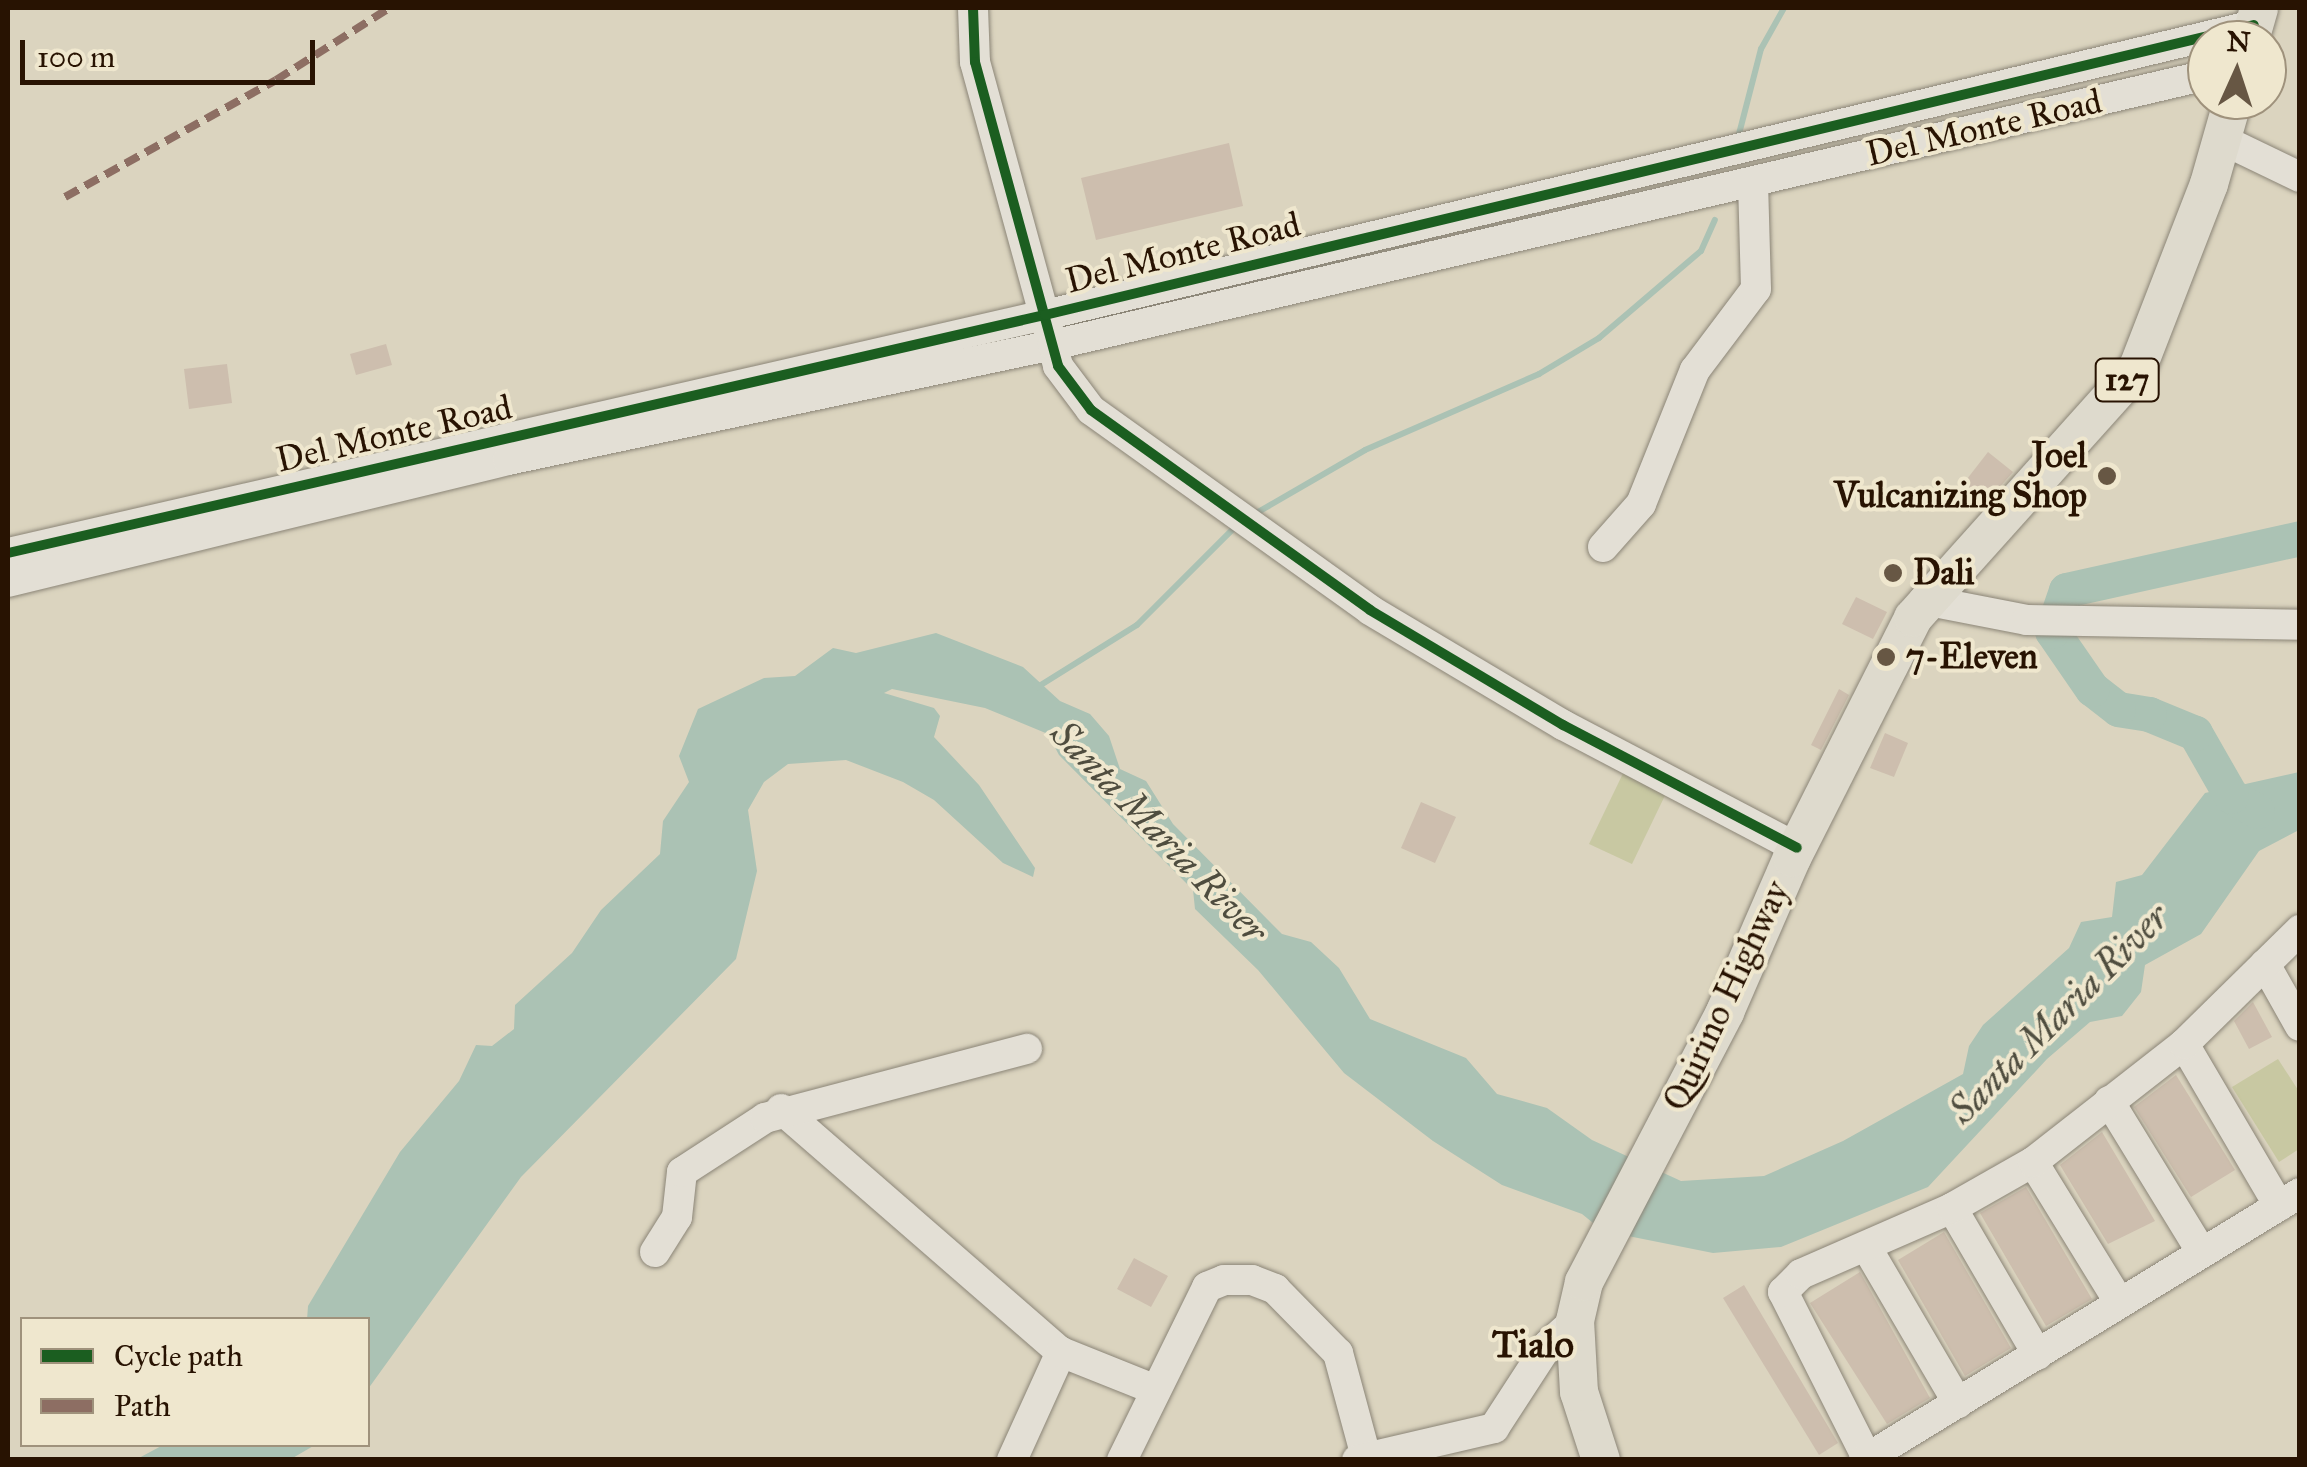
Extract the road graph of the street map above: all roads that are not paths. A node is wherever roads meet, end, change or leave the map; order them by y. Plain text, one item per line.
1 (973, 8) edge
2 (2187, 40) edge
3 (2187, 80) edge
4 (1864, 119) junction
5 (2226, 120) edge
6 (2220, 139) junction
7 (1873, 154) junction
8 (2300, 178) edge
9 (1753, 182) junction
10 (1045, 314) junction
11 (1052, 345) junction
12 (650, 416) junction
13 (1602, 547) dead end
14 (8, 553) edge
15 (8, 582) edge
16 (1924, 600) junction
17 (2300, 625) edge
18 (1797, 848) junction
19 (2300, 930) edge
20 (2265, 964) junction
21 (2300, 1026) edge
22 (2184, 1044) junction
23 (1027, 1049) dead end
24 (2109, 1101) junction
25 (781, 1109) junction
26 (2034, 1162) junction
27 (2290, 1199) edge
28 (1952, 1208) junction
29 (1867, 1248) junction
30 (655, 1252) dead end
31 (2202, 1253) junction
32 (2119, 1302) junction
33 (1576, 1321) junction
34 (1061, 1352) junction
35 (2038, 1356) junction
36 (1156, 1390) junction
37 (1958, 1403) junction
38 (1361, 1456) edge
39 (1865, 1458) edge
40 (1012, 1460) edge
41 (1122, 1460) edge
42 (1601, 1460) edge

1 - 10 street
2 - 4 street, Del Monte Road
3 - 7 street, Del Monte Road
4 - 7 street
4 - 10 street, Del Monte Road
5 - 6 main road, Quirino Highway / 127
6 - 8 street
6 - 16 main road, Quirino Highway / 127
7 - 9 street, Del Monte Road
9 - 11 street, Del Monte Road
9 - 13 street
10 - 11 street
10 - 12 street, Del Monte Road
11 - 12 street, Del Monte Road
11 - 18 street
12 - 14 street, Del Monte Road
12 - 15 street, Del Monte Road
16 - 17 street
16 - 18 main road, Quirino Highway / 127
18 - 33 main road, Quirino Highway / 127
19 - 20 street
20 - 21 street
20 - 22 street
22 - 24 street
22 - 27 street
23 - 25 street
24 - 26 street
24 - 31 street
25 - 30 street
25 - 34 street
26 - 28 street
26 - 32 street
27 - 31 street
28 - 29 street
28 - 35 street
29 - 37 street
29 - 39 street
31 - 32 street
32 - 35 street
33 - 38 street
33 - 42 main road, Quirino Highway
34 - 36 street
34 - 40 street
35 - 37 street
36 - 38 street
36 - 41 street
37 - 39 street

